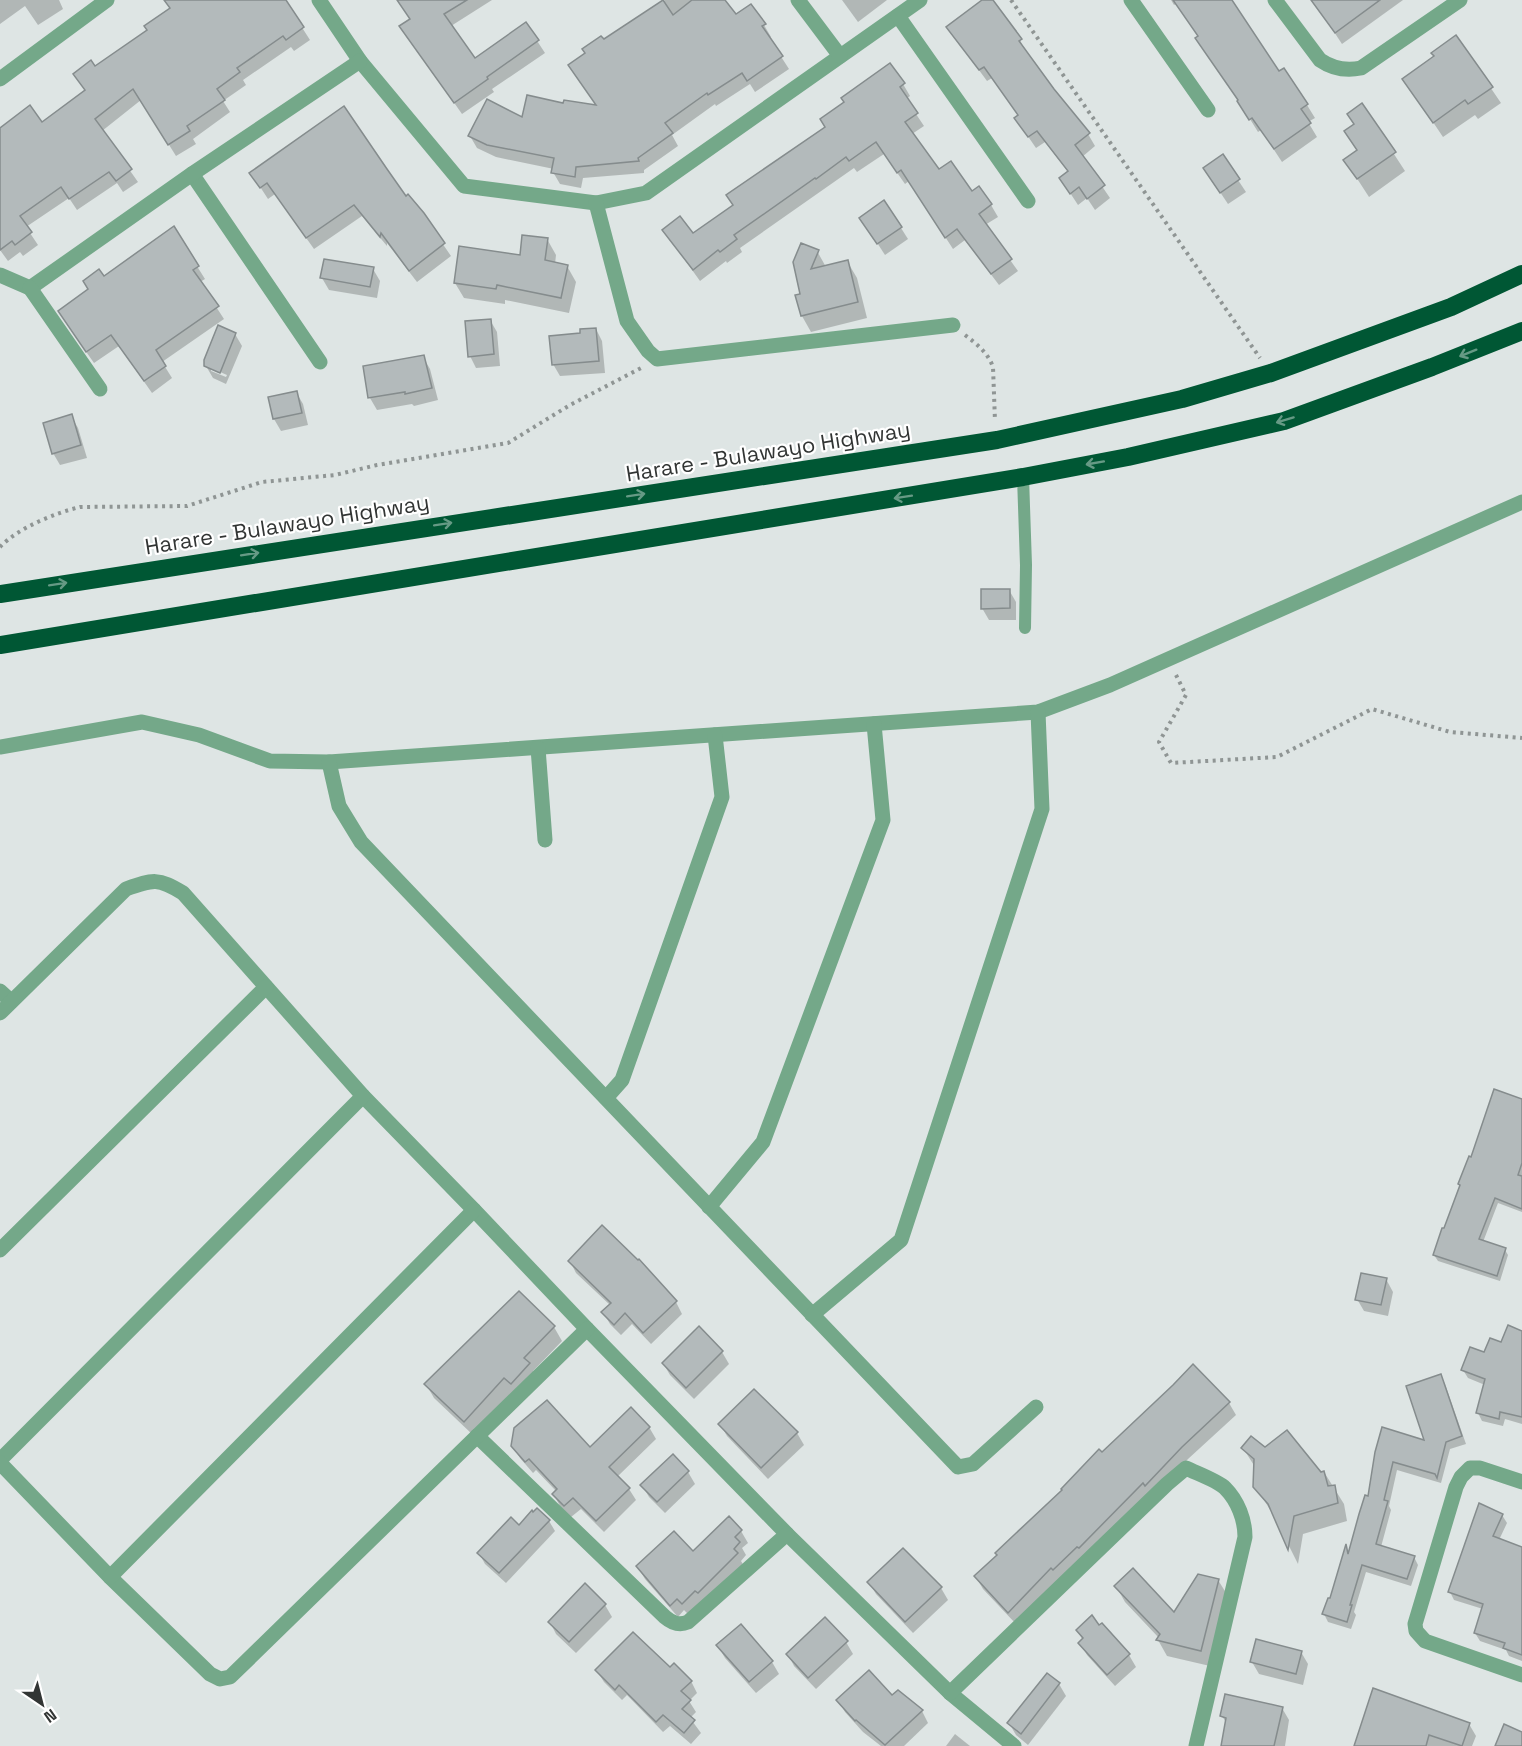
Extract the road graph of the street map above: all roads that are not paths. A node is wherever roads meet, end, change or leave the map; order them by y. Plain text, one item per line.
1 (107, 0) edge
2 (319, 0) edge
3 (798, 0) edge
4 (920, 0) edge
5 (1131, 0) edge
6 (1275, 0) edge
7 (1460, 0) edge
8 (898, 16) junction
9 (840, 56) junction
10 (360, 61) junction
11 (0, 79) edge
12 (1208, 110) dead end
13 (192, 174) junction
14 (1028, 201) dead end
15 (596, 203) junction
16 (1522, 274) edge
17 (0, 275) edge
18 (30, 288) junction
19 (953, 325) road end
20 (1522, 331) edge
21 (320, 362) dead end
22 (100, 388) dead end
23 (1023, 477) junction
24 (1522, 502) edge
25 (0, 594) edge
26 (1025, 628) dead end
27 (0, 645) edge
28 (1038, 712) junction
29 (874, 724) junction
30 (715, 735) junction
31 (0, 747) edge
32 (538, 748) junction
33 (329, 762) junction
34 (545, 840) dead end
35 (266, 987) junction
36 (6, 996) edge
37 (0, 1013) edge
38 (363, 1096) junction
39 (606, 1098) junction
40 (709, 1207) junction
41 (474, 1210) junction
42 (0, 1250) edge
43 (812, 1315) junction
44 (587, 1329) junction
45 (1036, 1407) dead end
46 (477, 1436) junction
47 (0, 1462) edge
48 (1522, 1482) edge
49 (787, 1534) junction
50 (110, 1577) junction
51 (1522, 1675) edge
52 (950, 1693) junction
53 (1014, 1746) edge
54 (1196, 1746) edge

1 - 11 street
2 - 10 street
3 - 9 street
4 - 8 street
5 - 12 street
6 - 7 street
8 - 9 street
8 - 14 street
9 - 15 street
10 - 13 street
10 - 15 street
13 - 18 street
13 - 21 street
15 - 19 street
25 -> 16 highway, Harare - Bulawayo Highway
17 - 18 street
18 - 22 street
20 -> 23 highway
23 - 26 lane
23 -> 27 highway
24 - 28 street
28 - 29 street
28 - 43 street
29 - 30 street
29 - 40 street
30 - 32 street
30 - 39 street
31 - 33 street
32 - 33 street
32 - 34 street
33 - 39 street
35 - 36 street
35 - 38 street
35 - 42 street
36 - 37 street
38 - 41 street
38 - 47 street
39 - 40 street
40 - 43 street
41 - 44 street
41 - 50 street
43 - 45 street
44 - 46 street
44 - 49 street
46 - 49 street
46 - 50 street
47 - 50 street
48 - 51 street
49 - 52 street
52 - 53 street
52 - 54 street

